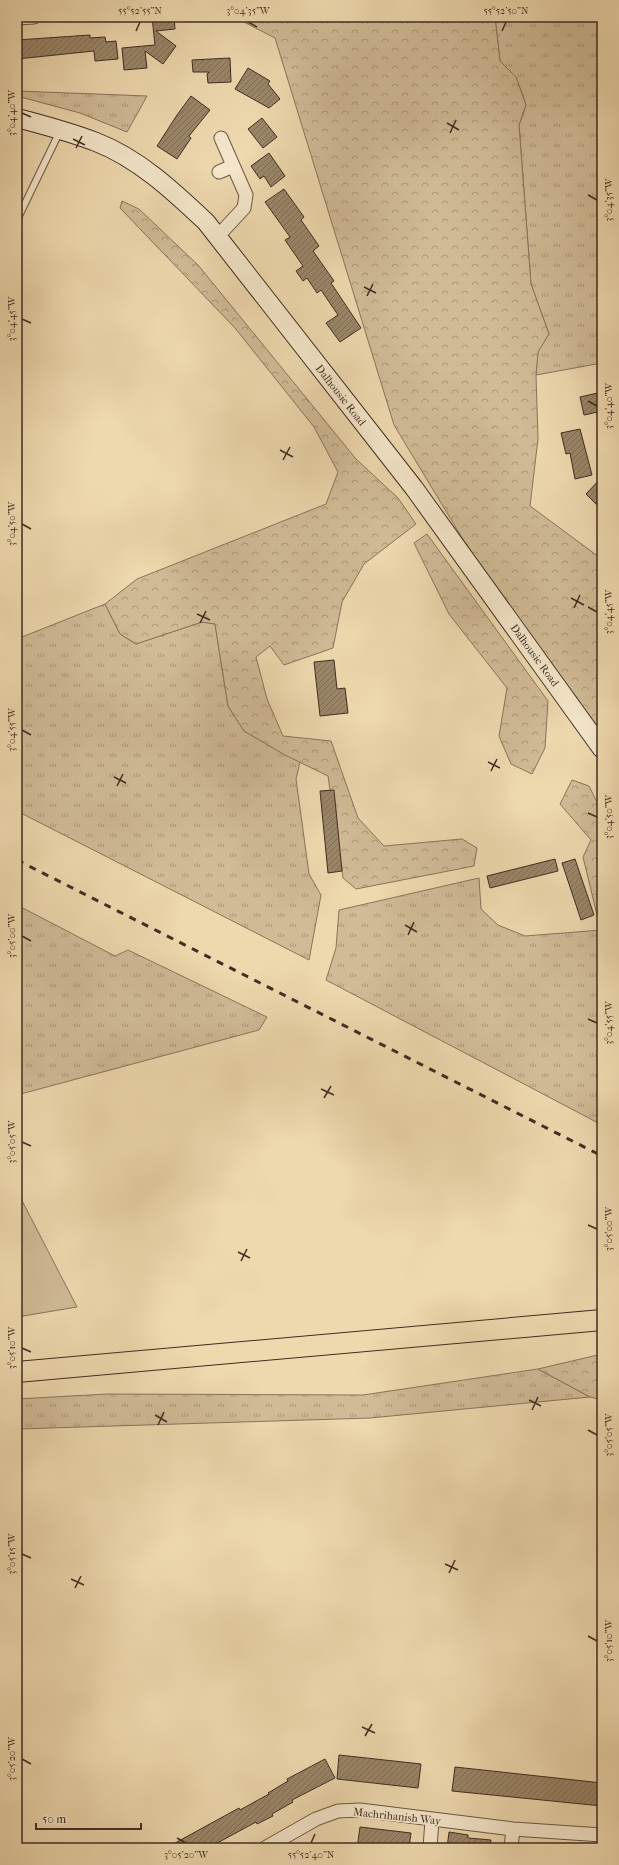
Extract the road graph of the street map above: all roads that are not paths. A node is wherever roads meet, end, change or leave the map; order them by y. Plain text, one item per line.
1 (34, 17) edge
2 (17, 18) edge
3 (17, 118) edge
4 (61, 129) junction
5 (221, 138) dead end
6 (233, 166) junction
7 (219, 172) dead end
8 (17, 220) edge
9 (218, 236) junction
10 (602, 749) edge
11 (602, 1320) edge
12 (17, 1372) edge
13 (432, 1820) junction
14 (513, 1829) junction
15 (602, 1835) edge
16 (278, 1844) edge
17 (265, 1848) edge
18 (430, 1848) edge
19 (511, 1848) edge

1 - 2 street
3 - 4 main road, Dalhousie Road
4 - 8 lane
4 - 9 main road, Dalhousie Road
5 - 6 street
6 - 7 street
6 - 9 street
9 - 10 main road, Dalhousie Road
11 - 12 main road
13 - 14 street, Machrihanish Way
13 - 16 street, Machrihanish Way
13 - 18 street
14 - 15 street, Machrihanish Way
14 - 19 street
16 - 17 street, Machrihanish Way

